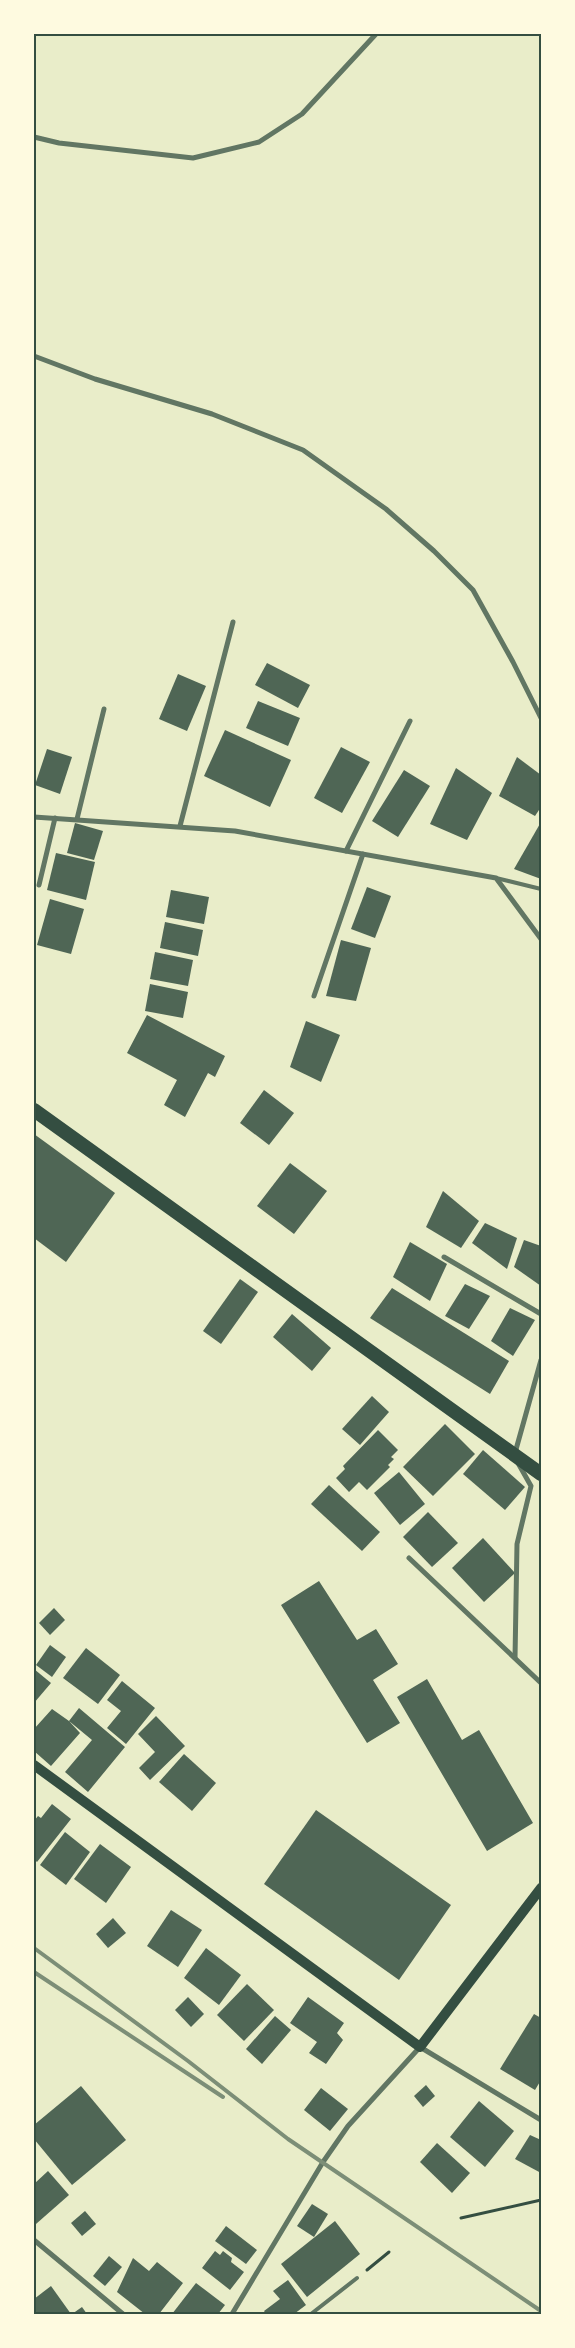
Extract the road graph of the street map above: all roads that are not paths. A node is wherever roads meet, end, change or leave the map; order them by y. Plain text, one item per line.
1 (376, 34) edge
2 (34, 137) edge
3 (34, 356) edge
4 (233, 622) dead end
5 (104, 710) dead end
6 (541, 718) edge
7 (410, 721) dead end
8 (34, 817) edge
9 (55, 818) junction
10 (77, 819) junction
11 (180, 826) junction
12 (346, 851) junction
13 (363, 854) junction
14 (496, 878) junction
15 (39, 885) dead end
16 (541, 890) edge
17 (541, 939) edge
18 (314, 996) dead end
19 (34, 1110) edge
20 (444, 1257) dead end
21 (541, 1314) edge
22 (541, 1360) edge
23 (540, 1367) edge
24 (514, 1456) junction
25 (541, 1474) edge
26 (409, 1558) dead end
27 (515, 1658) junction
28 (541, 1683) edge
29 (34, 1765) edge
30 (541, 1888) edge
31 (420, 2047) junction
32 (541, 2120) edge
33 (35, 2244) edge
34 (357, 2278) road end
35 (123, 2314) edge
36 (232, 2314) edge
37 (311, 2314) edge

1 - 2 street
3 - 6 street
4 - 11 street
5 - 10 street
7 - 12 street
8 - 9 street
9 - 10 street
9 - 15 street
10 - 11 street
11 - 12 street
12 - 13 street
13 - 14 street
13 - 18 street
14 - 16 lane
14 - 17 street
19 - 24 highway
20 - 21 street
22 - 23 street
23 - 24 street
24 - 25 highway
24 - 27 street
26 - 27 street
27 - 28 street
29 - 31 main road
30 - 31 main road
31 - 32 street
31 - 36 street
33 - 35 street
34 - 37 lane

